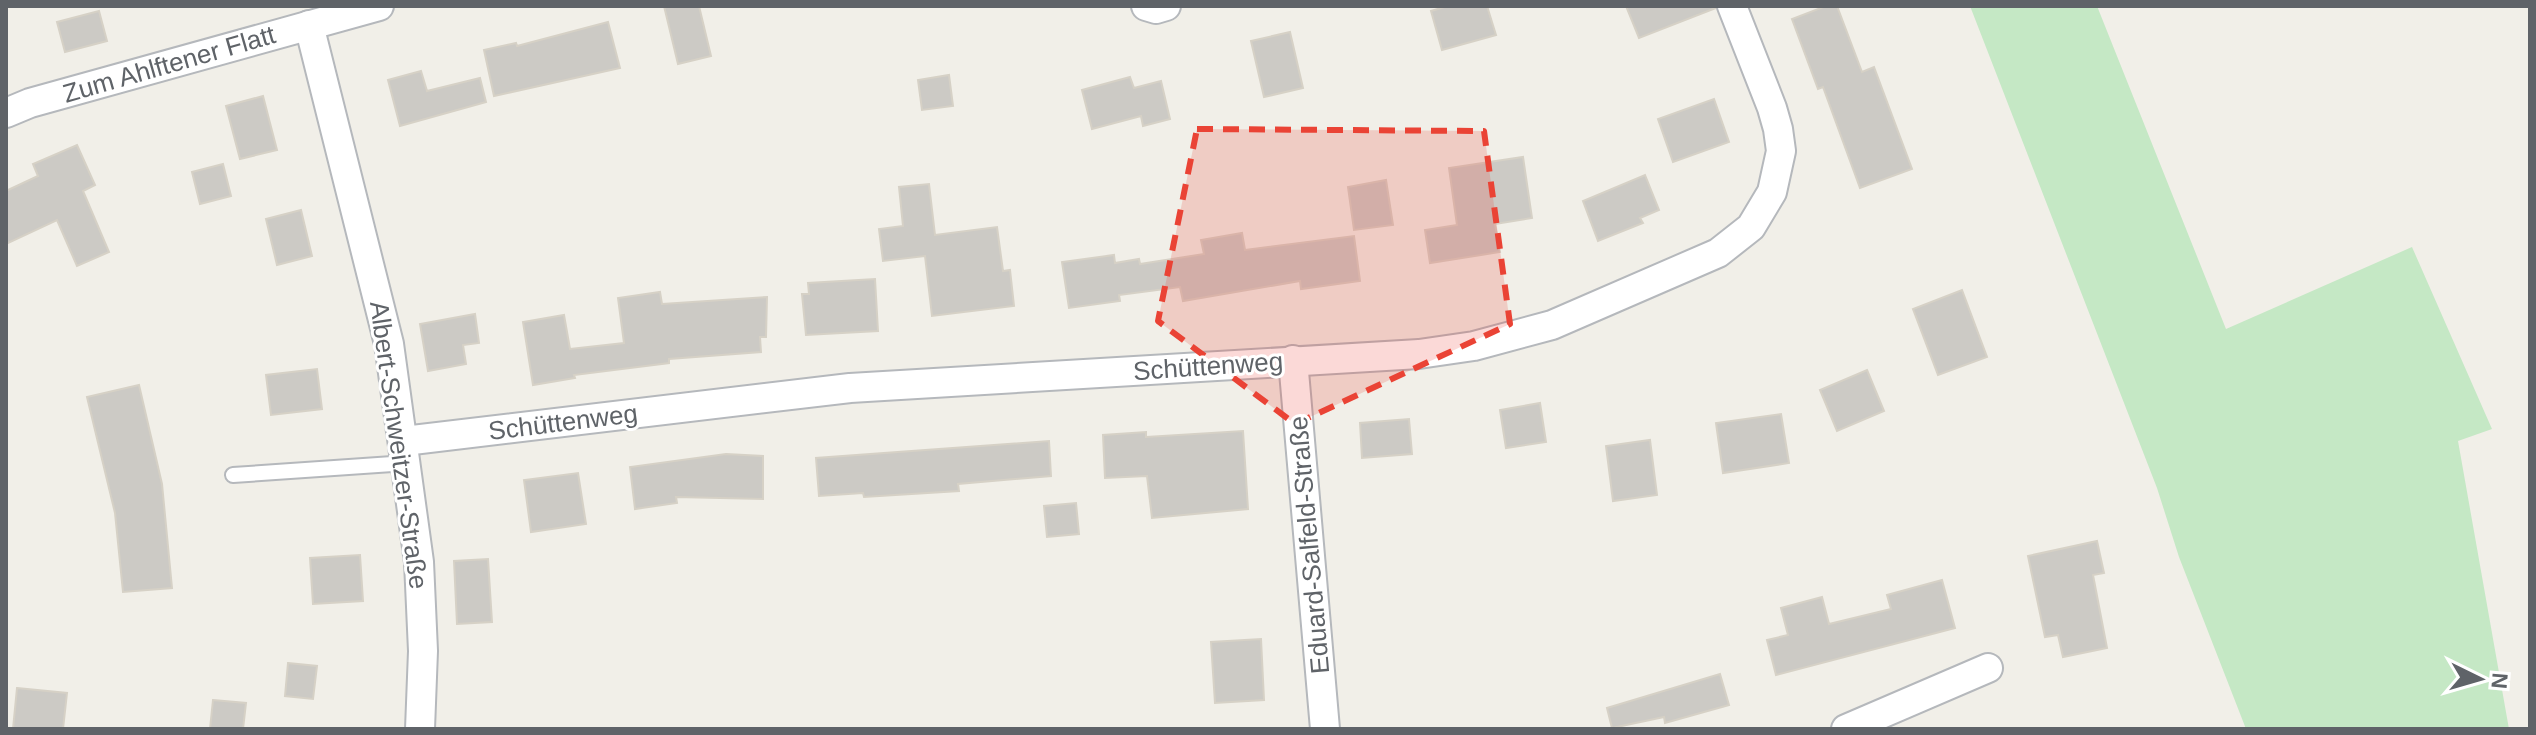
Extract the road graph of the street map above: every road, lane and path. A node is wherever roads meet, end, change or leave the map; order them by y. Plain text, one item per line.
1 (379, 6) edge
2 (1146, 6) edge
3 (1166, 6) edge
4 (1732, 6) edge
5 (309, 25) junction
6 (6, 113) edge
7 (1293, 360) junction
8 (405, 452) junction
9 (233, 475) dead end
10 (1988, 668) dead end
11 (420, 729) edge
12 (1325, 729) edge
13 (1846, 729) edge

1 - 5 street, Zum Ahlftener Flatt
2 - 3 street
4 - 7 street, Schüttenweg
5 - 6 street, Zum Ahlftener Flatt
5 - 8 street, Albert-Schweitzer-Straße
7 - 8 street, Schüttenweg
7 - 12 street, Eduard-Salfeld-Straße
8 - 9 lane
8 - 11 street, Albert-Schweitzer-Straße
10 - 13 street

